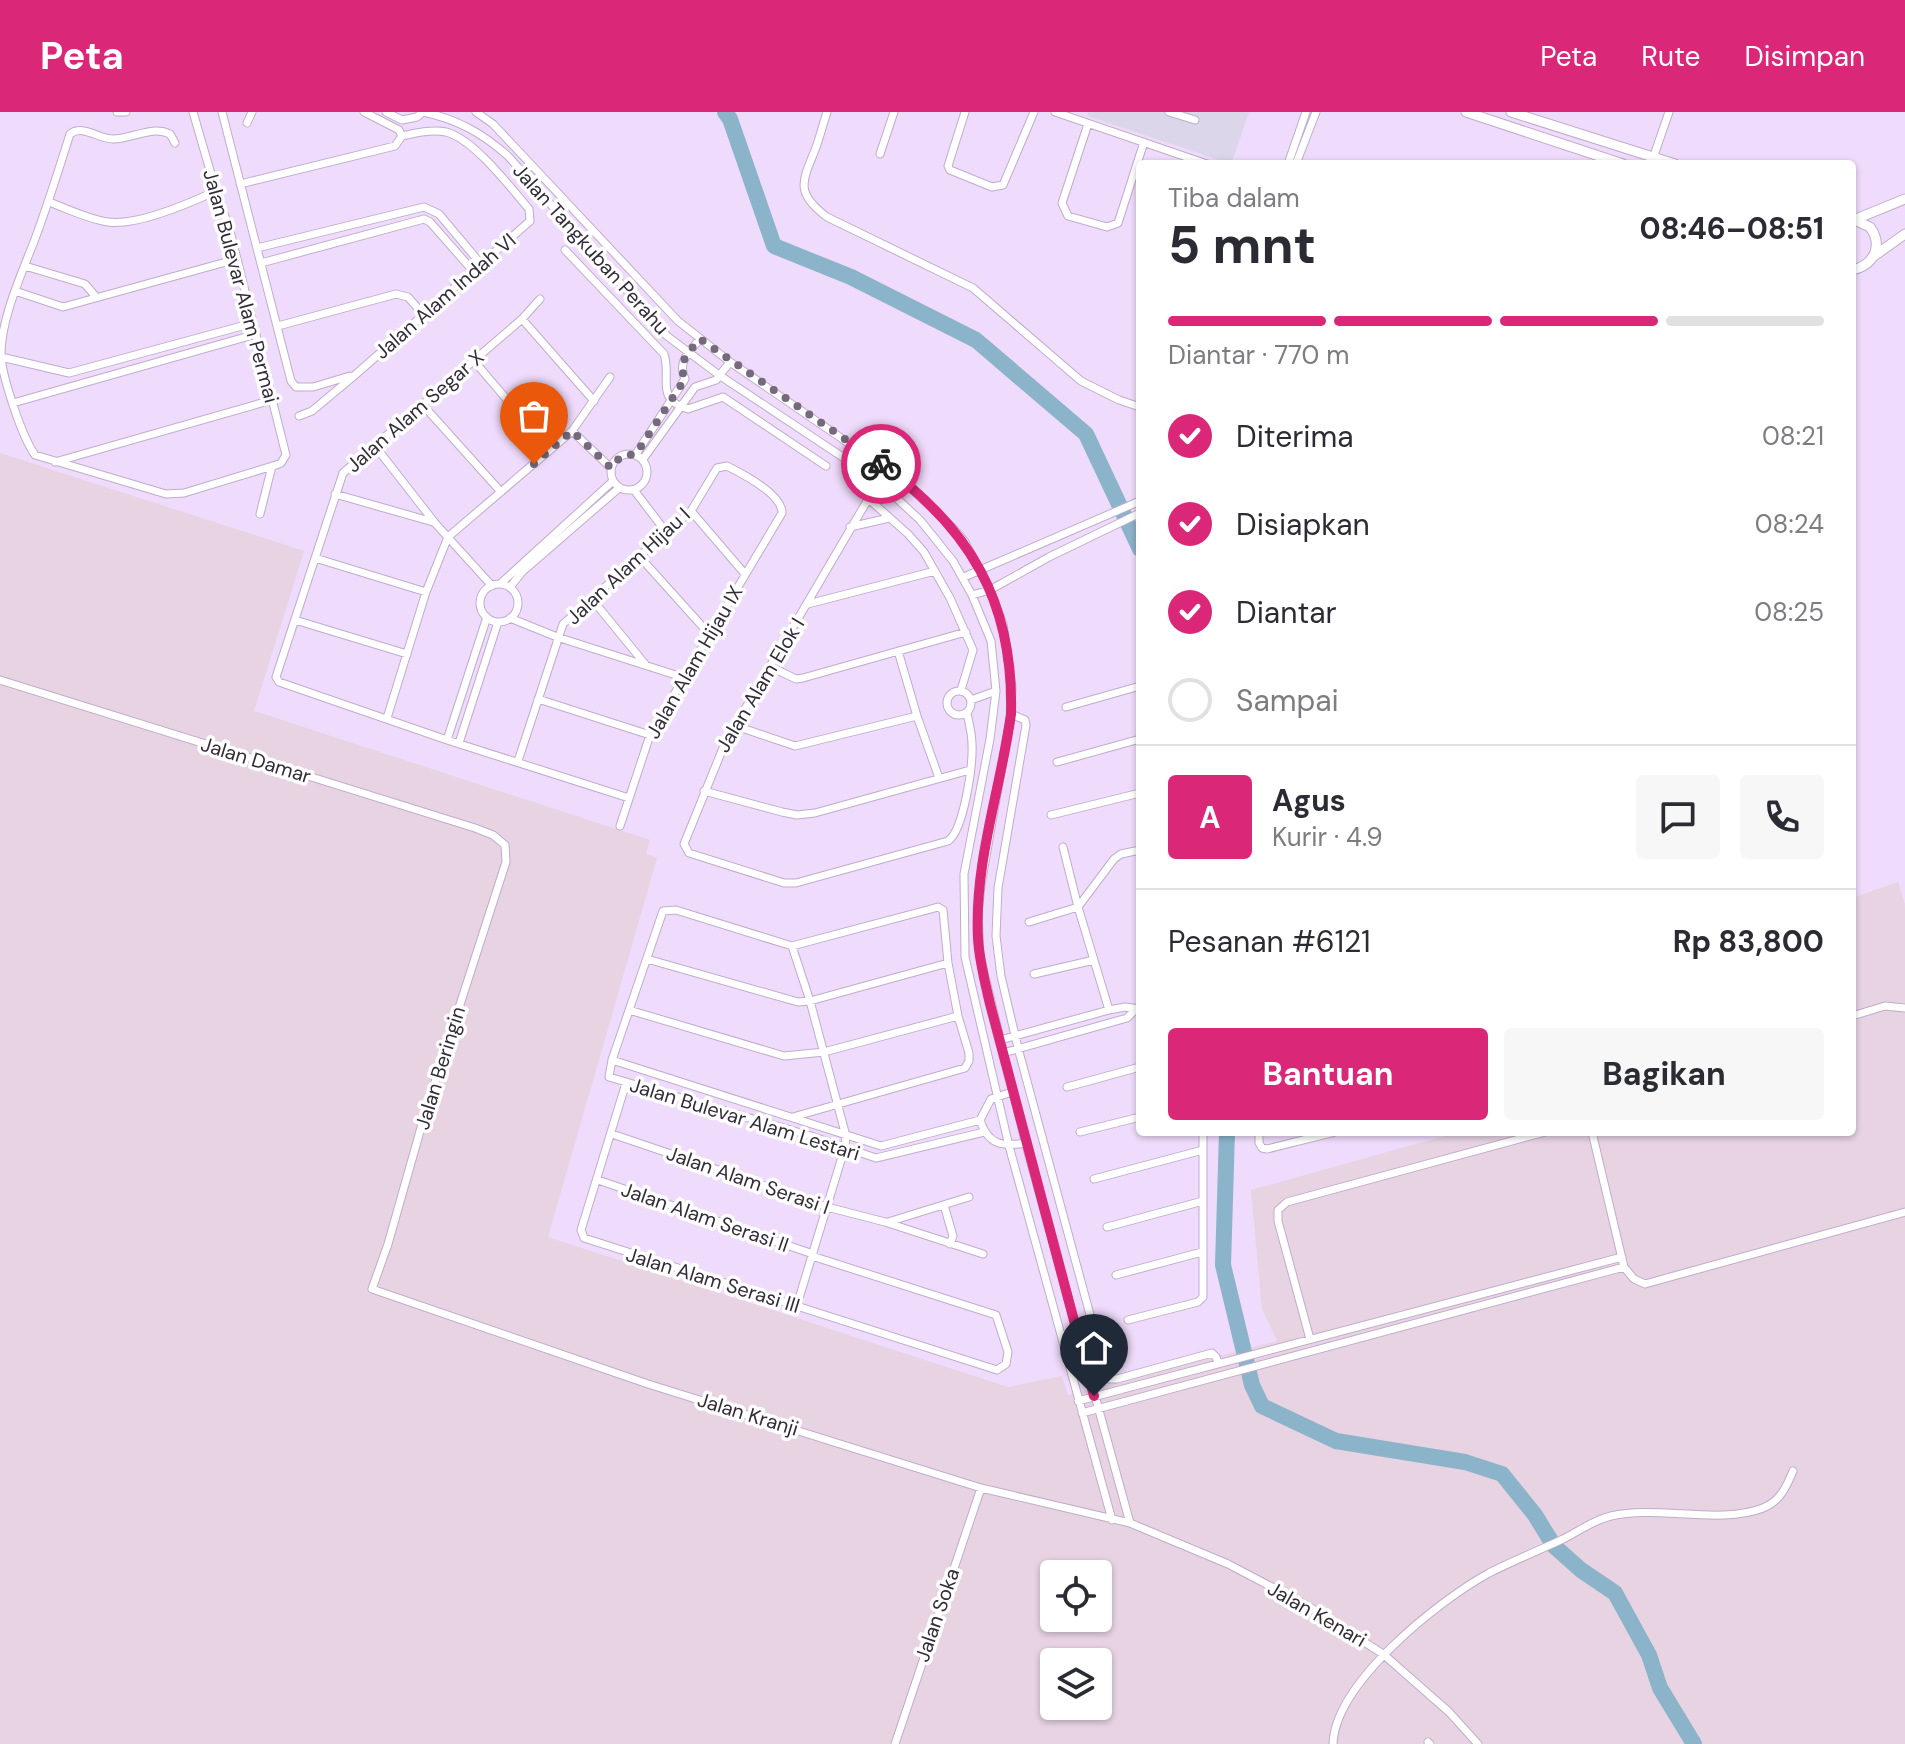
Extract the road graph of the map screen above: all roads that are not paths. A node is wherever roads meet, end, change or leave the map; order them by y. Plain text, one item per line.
1 (117, 112) edge
2 (126, 112) edge
3 (193, 112) edge
4 (222, 112) edge
5 (252, 112) edge
6 (364, 112) edge
7 (386, 112) edge
8 (423, 112) edge
9 (476, 112) edge
10 (827, 112) edge
11 (894, 112) edge
12 (965, 112) edge
13 (1034, 112) edge
14 (1055, 112) edge
15 (1169, 112) edge
16 (1306, 112) edge
17 (1316, 112) edge
18 (1466, 112) edge
19 (1511, 112) edge
20 (1669, 112) edge
21 (1195, 120) dead end
22 (247, 123) dead end
23 (1088, 124) junction
24 (402, 136) junction
25 (1144, 142) junction
26 (175, 143) dead end
27 (880, 154) dead end
28 (1138, 160) edge
29 (1195, 160) edge
30 (1289, 160) edge
31 (1298, 160) edge
32 (1611, 160) edge
33 (1652, 160) edge
34 (1136, 167) edge
35 (240, 184) junction
36 (216, 191) junction
37 (1905, 199) edge
38 (49, 202) junction
39 (429, 208) junction
40 (1856, 218) edge
41 (424, 219) junction
42 (1856, 220) edge
43 (1905, 234) edge
44 (257, 248) junction
45 (565, 250) dead end
46 (1874, 256) junction
47 (237, 259) junction
48 (261, 263) junction
49 (481, 264) junction
50 (25, 266) junction
51 (1856, 269) edge
52 (473, 271) junction
53 (15, 291) junction
54 (96, 297) junction
55 (540, 299) dead end
56 (423, 314) junction
57 (522, 319) junction
58 (253, 323) junction
59 (278, 326) junction
60 (256, 334) junction
61 (700, 339) junction
62 (688, 352) junction
63 (1, 357) edge
64 (474, 361) junction
65 (730, 362) junction
66 (69, 373) junction
67 (355, 375) junction
68 (720, 376) junction
69 (610, 377) dead end
70 (685, 379) junction
71 (695, 387) junction
72 (69, 388) junction
73 (272, 400) junction
74 (671, 400) junction
75 (594, 401) junction
76 (13, 403) junction
77 (422, 404) junction
78 (681, 406) junction
79 (1136, 406) edge
80 (299, 416) dead end
81 (572, 431) junction
82 (375, 446) junction
83 (859, 449) junction
84 (550, 450) junction
85 (640, 457) junction
86 (847, 460) junction
87 (53, 462) junction
88 (272, 466) junction
89 (826, 466) dead end
90 (611, 468) junction
91 (717, 468) joint
92 (616, 484) junction
93 (634, 490) junction
94 (501, 492) junction
95 (335, 494) junction
96 (1136, 503) edge
97 (691, 511) junction
98 (260, 514) dead end
99 (1136, 515) edge
100 (889, 518) junction
101 (435, 523) junction
102 (850, 527) junction
103 (666, 532) junction
104 (448, 537) junction
105 (1041, 544) junction
106 (639, 556) junction
107 (1049, 557) junction
108 (315, 558) junction
109 (979, 570) junction
110 (935, 571) junction
111 (745, 574) junction
112 (964, 577) junction
113 (496, 585) junction
114 (510, 587) junction
115 (990, 590) junction
116 (426, 592) junction
117 (972, 595) junction
118 (591, 598) junction
119 (808, 604) junction
120 (487, 617) junction
121 (510, 618) junction
122 (295, 620) junction
123 (498, 622) junction
124 (966, 632) junction
125 (710, 635) junction
126 (557, 637) junction
127 (898, 651) junction
128 (407, 654) junction
129 (645, 664) junction
130 (771, 667) junction
131 (685, 678) junction
132 (0, 680) edge
133 (1136, 687) edge
134 (961, 690) junction
135 (996, 691) junction
136 (538, 699) junction
137 (971, 700) junction
138 (1066, 707) dead end
139 (967, 713) junction
140 (1011, 714) junction
141 (917, 716) junction
142 (387, 718) junction
143 (736, 726) junction
144 (650, 735) junction
145 (447, 740) junction
146 (1136, 740) edge
147 (459, 743) junction
148 (518, 761) junction
149 (1057, 762) dead end
150 (970, 770) junction
151 (939, 778) junction
152 (704, 791) junction
153 (1136, 794) edge
154 (629, 798) junction
155 (976, 811) junction
156 (992, 813) junction
157 (1051, 815) dead end
158 (620, 826) dead end
159 (1063, 847) dead end
160 (506, 848) joint
161 (1136, 851) edge
162 (981, 885) junction
163 (998, 888) junction
164 (1078, 907) junction
165 (1029, 922) dead end
166 (792, 946) junction
167 (647, 959) junction
168 (1094, 960) junction
169 (948, 963) junction
170 (1034, 974) dead end
171 (810, 1001) junction
172 (1905, 1008) edge
173 (629, 1010) junction
174 (1109, 1010) junction
175 (1136, 1010) edge
176 (1136, 1011) edge
177 (1856, 1015) edge
178 (958, 1016) junction
179 (1053, 1026) junction
180 (1015, 1036) junction
181 (1056, 1037) junction
182 (1000, 1040) junction
183 (1018, 1048) junction
184 (824, 1052) junction
185 (1003, 1053) junction
186 (612, 1060) junction
187 (1136, 1068) edge
188 (626, 1083) junction
189 (1067, 1087) dead end
190 (1012, 1092) junction
191 (997, 1095) junction
192 (837, 1104) junction
193 (793, 1117) junction
194 (1136, 1118) edge
195 (977, 1121) junction
196 (1080, 1132) dead end
197 (980, 1133) junction
198 (612, 1134) junction
199 (846, 1136) junction
200 (1203, 1136) edge
201 (1260, 1136) edge
202 (1319, 1136) edge
203 (1530, 1136) edge
204 (1593, 1136) edge
205 (1026, 1143) junction
206 (1009, 1146) junction
207 (845, 1147) junction
208 (1203, 1150) junction
209 (1094, 1179) dead end
210 (598, 1180) junction
211 (969, 1197) dead end
212 (1203, 1201) junction
213 (944, 1205) junction
214 (827, 1207) junction
215 (1905, 1212) edge
216 (885, 1222) junction
217 (1107, 1227) dead end
218 (950, 1244) junction
219 (1202, 1252) junction
220 (983, 1254) dead end
221 (812, 1255) junction
222 (1622, 1257) junction
223 (1624, 1267) junction
224 (1060, 1271) junction
225 (1116, 1275) dead end
226 (1079, 1279) junction
227 (372, 1289) joint
228 (1067, 1297) junction
229 (797, 1305) junction
230 (1128, 1320) dead end
231 (1310, 1339) junction
232 (1218, 1363) junction
233 (997, 1370) joint
234 (1094, 1396) junction
235 (1078, 1401) junction
236 (1098, 1409) junction
237 (1082, 1413) junction
238 (1793, 1471) dead end
239 (981, 1488) junction
240 (1112, 1520) junction
241 (1130, 1523) junction
242 (1383, 1654) junction
243 (895, 1744) edge
244 (1333, 1744) edge
245 (1478, 1744) edge

1 - 2 street
3 - 36 street, Jalan Bulevar Alam Permai
4 - 35 street
5 - 22 street
6 - 24 street
7 - 8 street, Jalan Tangkuban Perahu
8 - 62 street, Jalan Tangkuban Perahu
9 - 61 street, Jalan Tangkuban Perahu
10 - 79 street
11 - 27 street
12 - 13 street
14 - 23 street
15 - 21 street
16 - 30 street
17 - 31 street
18 - 32 street
19 - 33 street
20 - 33 street
23 - 25 street
23 - 34 street
24 - 35 street
24 - 49 street, Jalan Alam Indah VI
25 - 28 street
25 - 29 street
26 - 38 street
35 - 44 street
36 - 38 street
36 - 47 street, Jalan Bulevar Alam Permai
37 - 40 street
38 - 50 street
39 - 41 street
39 - 44 street
39 - 49 street
41 - 48 street
41 - 52 street
42 - 46 street
43 - 46 street
44 - 48 street
45 - 74 street
46 - 51 street
47 - 54 street
47 - 58 street, Jalan Bulevar Alam Permai
48 - 59 street
49 - 52 street, Jalan Alam Indah VI
50 - 53 street
50 - 54 street
52 - 56 street, Jalan Alam Indah VI
53 - 54 street
53 - 63 street
55 - 57 street, Jalan Alam Segar X
56 - 59 street
56 - 67 street, Jalan Alam Indah VI
57 - 64 street, Jalan Alam Segar X
57 - 75 street
58 - 60 street, Jalan Bulevar Alam Permai
58 - 66 street
59 - 67 street, Jalan Alam Indah VI
60 - 72 street
60 - 73 street, Jalan Bulevar Alam Permai
61 - 62 street
61 - 65 street, Jalan Tangkuban Perahu
62 - 68 street, Jalan Tangkuban Perahu
62 - 70 street
63 - 66 street
63 - 76 street
64 - 77 street, Jalan Alam Segar X
64 - 84 street
65 - 68 street
65 - 83 street, Jalan Tangkuban Perahu
66 - 72 street
67 - 80 street, Jalan Alam Indah VI
68 - 71 street
68 - 86 street, Jalan Tangkuban Perahu
69 - 75 street
70 - 71 street
70 - 74 street
71 - 78 street
72 - 76 street
73 - 87 street
73 - 88 street, Jalan Bulevar Alam Permai
74 - 78 street
74 - 85 street
75 - 81 street
76 - 87 street
77 - 82 street, Jalan Alam Segar X
77 - 94 street
78 - 85 street
78 - 89 street
81 - 84 street
81 - 90 street
82 - 95 street, Jalan Alam Segar X
82 - 101 street
83 - 86 street
83 - 109 street, Jalan Tangkuban Perahu
84 - 94 street
85 - 90 street
85 - 93 street
86 - 112 street, Jalan Tangkuban Perahu
87 - 88 street
88 - 98 street
90 - 92 street
91 - 97 street, Jalan Alam Hijau I
91 - 111 street, Jalan Alam Hijau IX
92 - 93 street
92 - 113 street
92 - 114 street
93 - 103 street
94 - 104 street
95 - 101 street
95 - 108 street, Jalan Alam Segar X
96 - 105 street
97 - 103 street, Jalan Alam Hijau I
97 - 111 street
99 - 107 street
100 - 102 street
100 - 102 street, Jalan Alam Elok I
100 - 110 street
101 - 104 street
102 - 119 street, Jalan Alam Elok I
103 - 106 street, Jalan Alam Hijau I
104 - 113 street
104 - 116 street
105 - 107 street
105 - 109 street
106 - 118 street, Jalan Alam Hijau I
106 - 125 street
107 - 115 street
108 - 116 street
108 - 122 street, Jalan Alam Segar X
109 - 112 street
109 - 115 street, Jalan Tangkuban Perahu
110 - 119 street
110 - 124 street
111 - 125 street, Jalan Alam Hijau IX
112 - 117 street, Jalan Tangkuban Perahu
113 - 114 street
113 - 120 street
114 - 121 street
115 - 117 street
115 - 140 street, Jalan Tangkuban Perahu
116 - 128 street
117 - 135 street, Jalan Tangkuban Perahu
118 - 126 street, Jalan Alam Hijau I
118 - 129 street
119 - 130 street, Jalan Alam Elok I
120 - 123 street
120 - 145 street
121 - 123 street
121 - 126 street
122 - 128 street
122 - 142 street, Jalan Alam Segar X
123 - 147 street
124 - 127 street
124 - 134 street
125 - 131 street, Jalan Alam Hijau IX
126 - 129 street
126 - 136 street, Jalan Alam Hijau I
127 - 130 street
127 - 141 street
128 - 142 street
129 - 131 street
130 - 143 street, Jalan Alam Elok I
131 - 144 street, Jalan Alam Hijau IX
132 - 160 street, Jalan Damar
133 - 138 street
134 - 137 street
134 - 139 street
135 - 137 street
135 - 155 street, Jalan Tangkuban Perahu
136 - 144 street
136 - 148 street, Jalan Alam Hijau I
137 - 139 street
139 - 150 street
140 - 156 street, Jalan Tangkuban Perahu
140 - 163 street
141 - 143 street
141 - 151 street
142 - 145 street
143 - 152 street, Jalan Alam Elok I
144 - 154 street, Jalan Alam Hijau IX
145 - 147 street
146 - 149 street
147 - 148 street
148 - 154 street
150 - 151 street
150 - 152 street, Jalan Alam Elok I
151 - 152 street
153 - 157 street
154 - 158 street, Jalan Alam Hijau IX
155 - 156 street
155 - 191 street, Jalan Tangkuban Perahu
156 - 162 street, Jalan Tangkuban Perahu
159 - 164 street
160 - 227 street, Jalan Beringin
161 - 164 street
162 - 163 street
162 - 182 street, Jalan Tangkuban Perahu
163 - 180 street
164 - 165 street
164 - 168 street
166 - 167 street
166 - 169 street
166 - 171 street
167 - 171 street
167 - 173 street
168 - 170 street
168 - 174 street
169 - 171 street
169 - 178 street
171 - 184 street
172 - 177 street
173 - 184 street
173 - 186 street
174 - 175 street
174 - 179 street
176 - 181 street
178 - 184 street
178 - 192 street
179 - 180 street
179 - 181 street
180 - 182 street
180 - 183 street
181 - 183 street
182 - 185 street, Jalan Tangkuban Perahu
183 - 185 street
183 - 226 street
184 - 192 street
185 - 190 street, Jalan Tangkuban Perahu
186 - 188 street, Jalan Bulevar Alam Lestari
186 - 193 street, Jalan Bulevar Alam Lestari
187 - 189 street
188 - 198 street, Jalan Alam Serasi III
188 - 207 street, Jalan Bulevar Alam Lestari
190 - 191 street
190 - 205 street, Jalan Tangkuban Perahu
191 - 195 street
191 - 206 street, Jalan Tangkuban Perahu
192 - 193 street
192 - 199 street
193 - 199 street, Jalan Bulevar Alam Lestari
194 - 196 street
195 - 197 street
195 - 199 street, Jalan Bulevar Alam Lestari
197 - 206 street
197 - 207 street, Jalan Bulevar Alam Lestari
198 - 210 street, Jalan Alam Serasi III
198 - 214 street, Jalan Alam Serasi I
199 - 207 street
200 - 208 street
201 - 202 street
203 - 231 street
204 - 222 street
205 - 206 street
205 - 224 street, Jalan Tangkuban Perahu
206 - 235 street, Jalan Tangkuban Perahu
207 - 214 street
208 - 209 street
208 - 212 street
210 - 221 street, Jalan Alam Serasi II
210 - 229 street, Jalan Alam Serasi III
211 - 213 street
212 - 217 street
212 - 219 street
213 - 216 street
213 - 218 street
214 - 216 street, Jalan Alam Serasi I
214 - 221 street
215 - 223 street
216 - 218 street, Jalan Alam Serasi I
218 - 220 street, Jalan Alam Serasi I
219 - 225 street
219 - 230 street
221 - 229 street
221 - 233 street, Jalan Alam Serasi II
222 - 223 street
222 - 231 street
223 - 236 street
224 - 226 street
224 - 228 street, Jalan Tangkuban Perahu
226 - 228 street
226 - 232 street
227 - 239 street, Jalan Kranji
228 - 234 street, Jalan Tangkuban Perahu
229 - 233 street, Jalan Alam Serasi III
231 - 232 street
232 - 234 street
234 - 235 street
234 - 236 street, Jalan Tangkuban Perahu
235 - 237 street, Jalan Tangkuban Perahu
236 - 237 street
236 - 241 street, Jalan Tangkuban Perahu
237 - 240 street, Jalan Tangkuban Perahu
238 - 242 street
239 - 240 street, Jalan Kranji
239 - 243 street, Jalan Soka
240 - 241 street, Jalan Kranji
241 - 242 street, Jalan Kenari
242 - 244 street
242 - 245 street, Jalan Kenari

